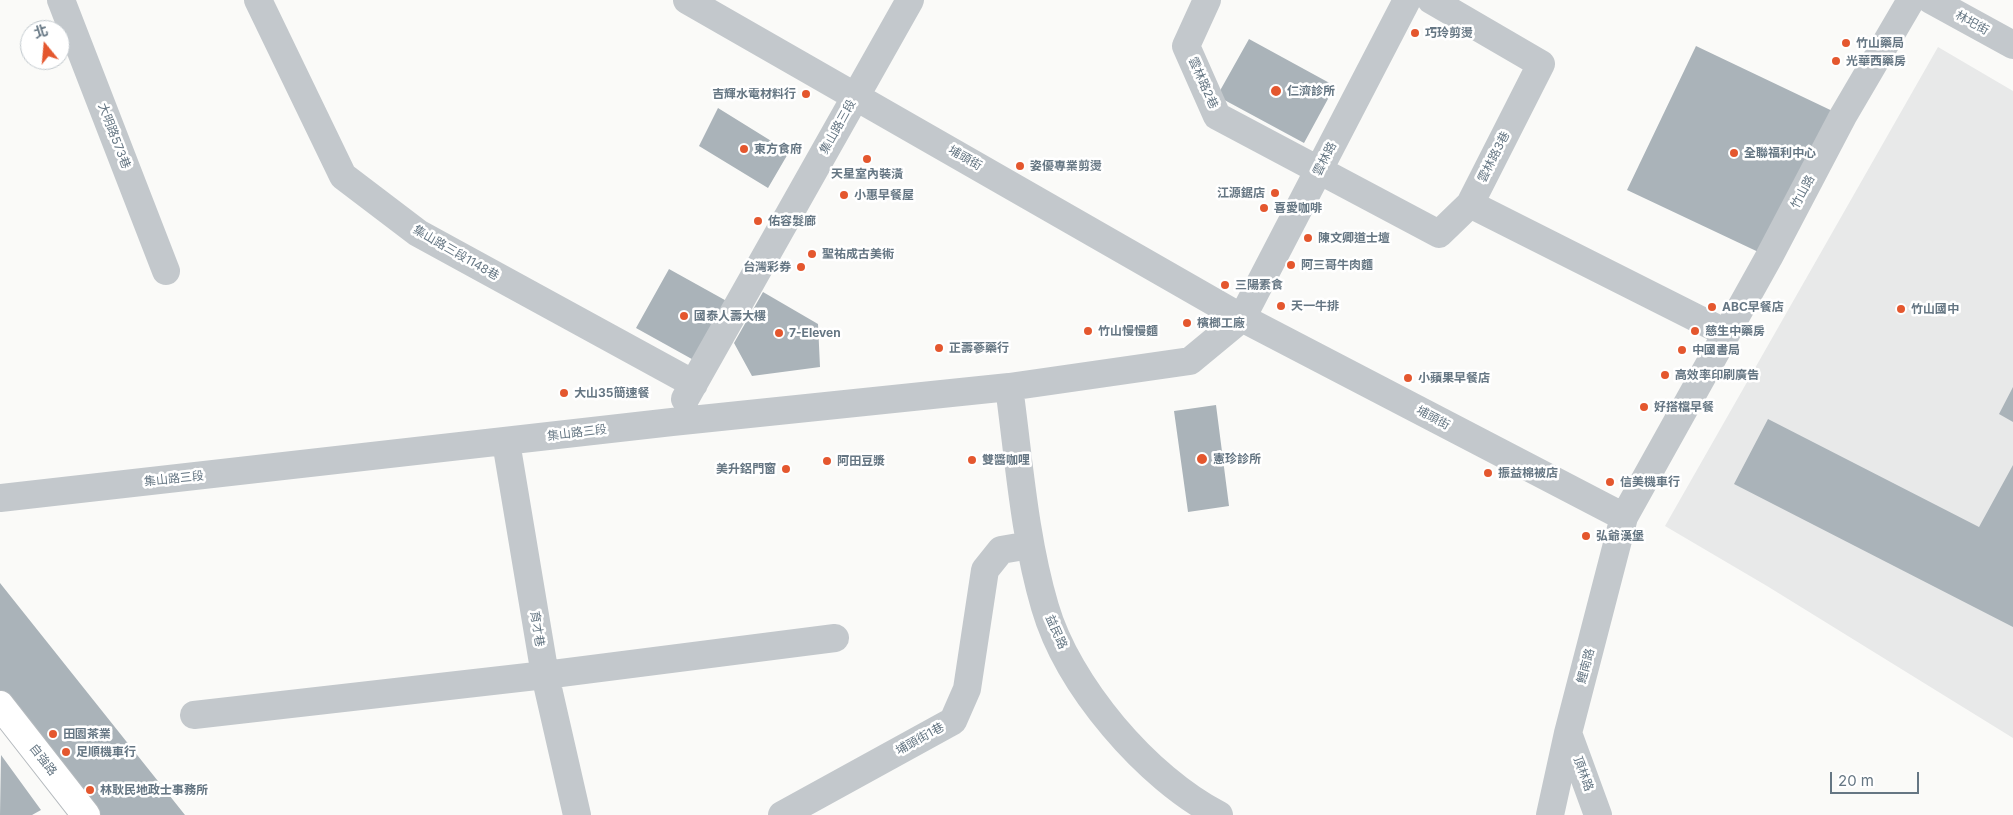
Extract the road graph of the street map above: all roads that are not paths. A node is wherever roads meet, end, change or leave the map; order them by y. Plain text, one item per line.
1 (61, 0) edge
2 (258, 0) edge
3 (687, 0) edge
4 (910, 0) edge
5 (1207, 0) edge
6 (1407, 0) edge
7 (1431, 0) edge
8 (1911, 0) edge
9 (1931, 0) edge
10 (2013, 45) edge
11 (856, 95) junction
12 (1318, 172) junction
13 (1470, 204) junction
14 (166, 271) dead end
15 (1242, 318) junction
16 (1726, 333) junction
17 (694, 384) junction
18 (1010, 387) junction
19 (672, 422) junction
20 (506, 442) junction
21 (0, 498) edge
22 (1624, 517) junction
23 (1030, 545) junction
24 (835, 638) dead end
25 (545, 675) junction
26 (0, 705) edge
27 (194, 714) dead end
28 (1568, 733) junction
29 (86, 815) edge
30 (577, 815) edge
31 (782, 815) edge
32 (1219, 815) edge
33 (1550, 815) edge
34 (1598, 815) edge

1 - 14 street, 大明路573巷
2 - 17 street, 集山路三段1148巷
3 - 11 street, 埔頭街
4 - 11 street, 集山路三段
5 - 12 street, 雲林路2巷
6 - 12 street, 雲林路
7 - 13 street, 雲林路3巷
8 - 16 street, 竹山路
9 - 10 street, 林圯街
11 - 15 street, 埔頭街
11 - 17 street, 集山路三段
12 - 13 street, 雲林路3巷
12 - 15 street, 雲林路
13 - 16 street
15 - 18 street
15 - 22 street, 埔頭街
16 - 22 street, 竹山路
17 - 19 street, 集山路三段
18 - 19 street
18 - 23 street, 益民路
19 - 20 street, 集山路三段
20 - 21 street, 集山路三段
20 - 25 street, 育才巷
22 - 28 street, 鯉南路
23 - 31 street, 埔頭街1巷
23 - 32 street, 益民路
24 - 25 street
25 - 27 street
25 - 30 street, 育才巷
26 - 29 main road, 自強路
28 - 33 street, 鯉南路
28 - 34 street, 頂林路

